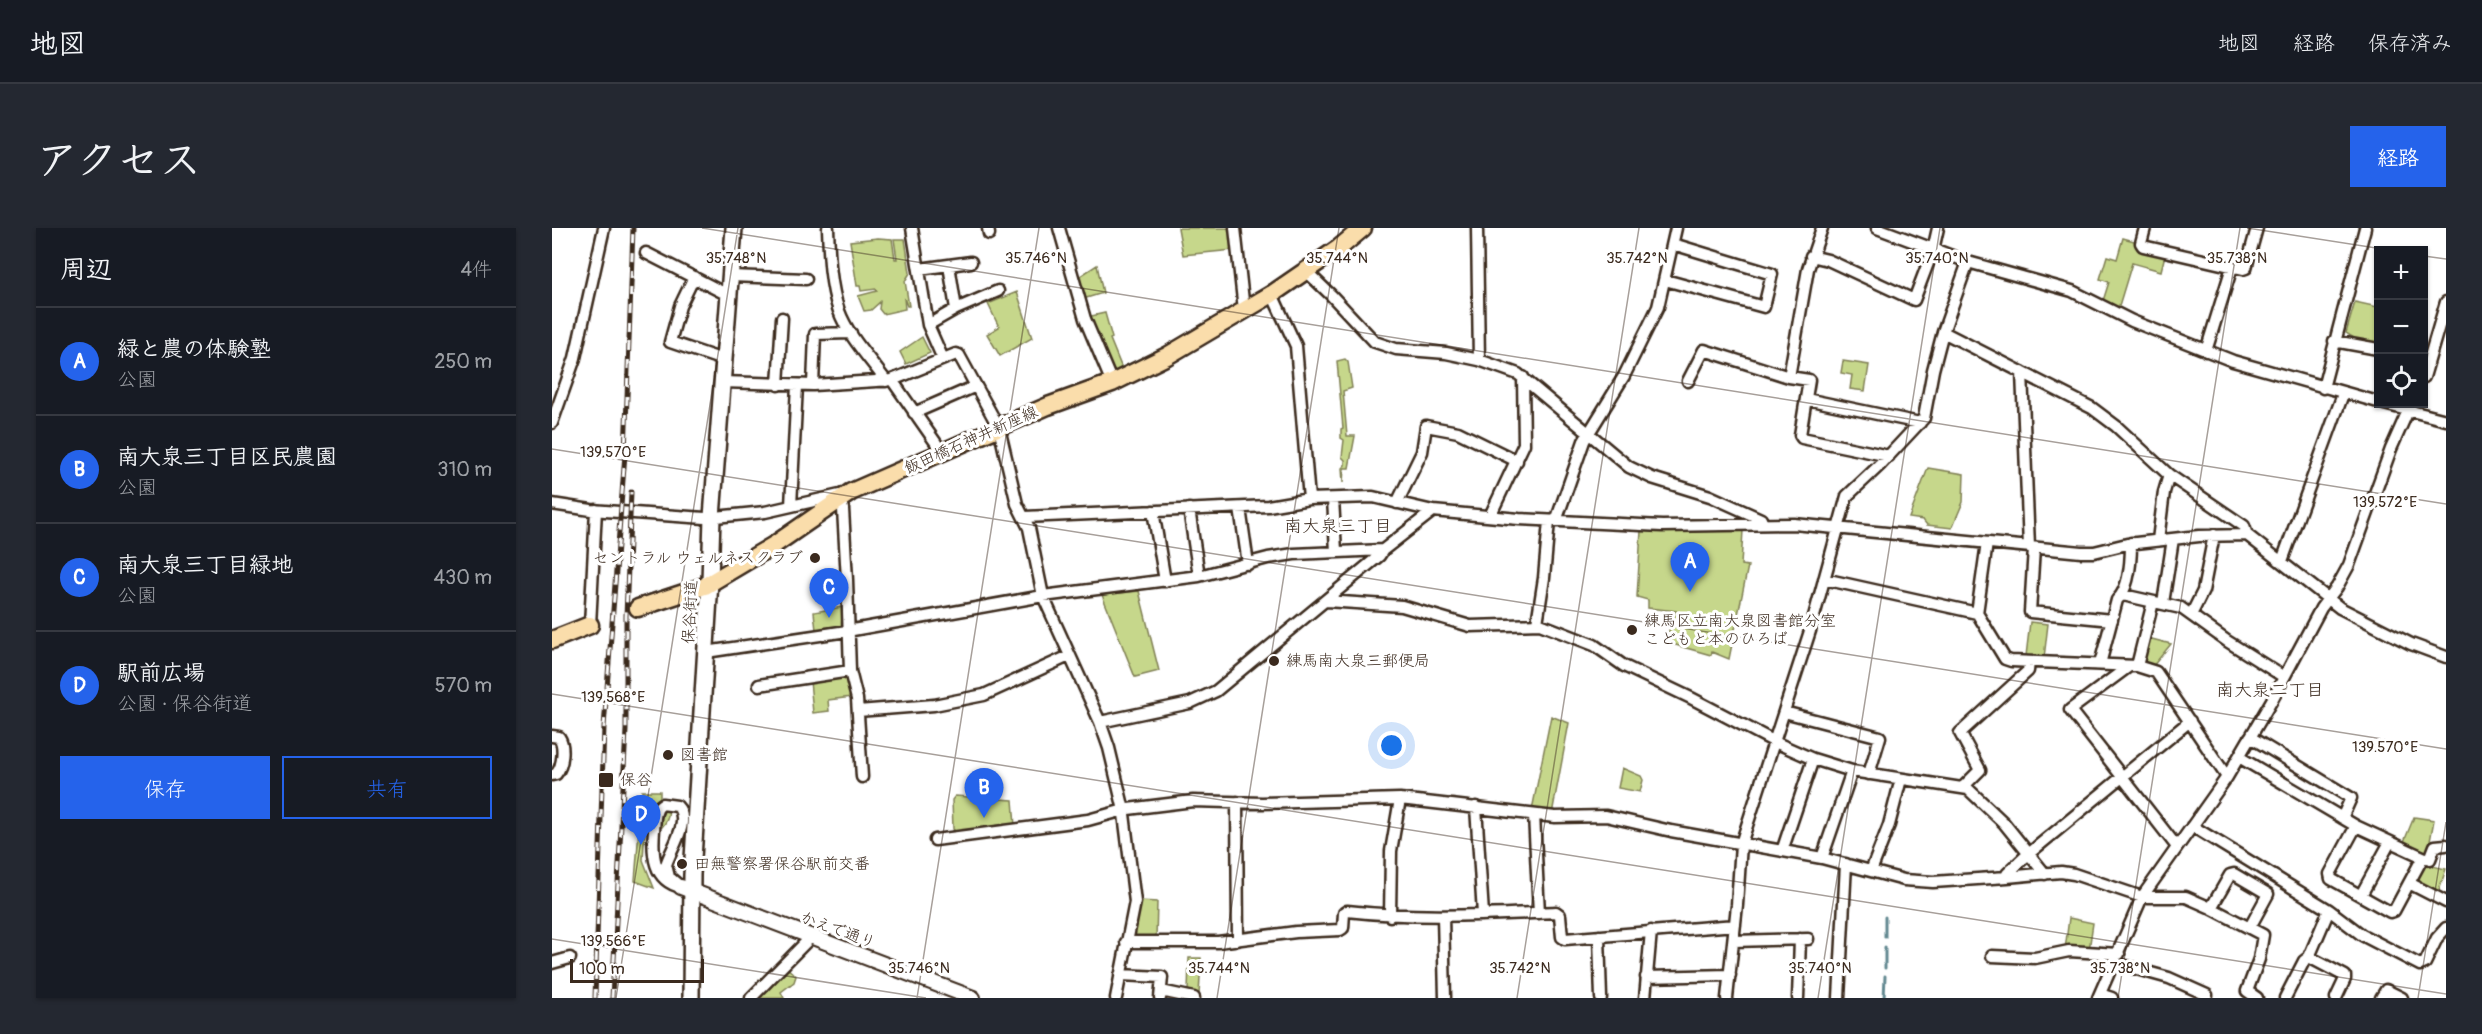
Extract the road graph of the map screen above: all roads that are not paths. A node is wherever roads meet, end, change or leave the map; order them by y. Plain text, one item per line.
1 (604, 228) edge
2 (734, 228) edge
3 (828, 228) edge
4 (912, 228) edge
5 (1059, 228) edge
6 (1235, 228) edge
7 (1363, 228) edge
8 (1477, 228) edge
9 (1676, 228) edge
10 (1822, 228) edge
11 (1877, 228) edge
12 (1938, 228) edge
13 (2145, 228) edge
14 (2257, 228) edge
15 (2365, 228) edge
16 (1673, 244) junction
17 (1933, 250) junction
18 (646, 253) dead end
19 (1811, 256) junction
20 (971, 261) dead end
21 (1968, 262) junction
22 (949, 265) junction
23 (1312, 267) junction
24 (2232, 267) junction
25 (919, 269) junction
26 (730, 276) junction
27 (694, 277) junction
28 (806, 279) dead end
29 (1665, 280) junction
30 (998, 291) dead end
31 (728, 294) junction
32 (1272, 294) junction
33 (2446, 304) edge
34 (956, 309) junction
35 (1244, 310) junction
36 (782, 318) dead end
37 (928, 325) junction
38 (1943, 332) junction
39 (851, 333) junction
40 (2334, 341) junction
41 (2374, 348) edge
42 (2206, 351) junction
43 (2428, 354) edge
44 (943, 359) junction
45 (723, 360) junction
46 (1479, 360) junction
47 (2022, 372) junction
48 (1523, 377) junction
49 (1790, 377) junction
50 (889, 380) junction
51 (1688, 381) dead end
52 (722, 382) junction
53 (1112, 383) junction
54 (778, 385) junction
55 (797, 385) junction
56 (813, 385) junction
57 (976, 386) junction
58 (2323, 388) junction
59 (2343, 394) junction
60 (1806, 399) junction
61 (2374, 401) edge
62 (2409, 408) edge
63 (2415, 408) edge
64 (914, 412) junction
65 (2446, 420) edge
66 (552, 423) edge
67 (1920, 423) junction
68 (999, 428) junction
69 (1589, 434) junction
70 (943, 453) junction
71 (1889, 456) junction
72 (1517, 461) junction
73 (2169, 475) junction
74 (844, 496) junction
75 (1309, 499) junction
76 (1333, 499) junction
77 (1397, 503) junction
78 (552, 504) edge
79 (791, 506) junction
80 (1239, 508) junction
81 (1189, 509) junction
82 (596, 510) junction
83 (1153, 511) junction
84 (1434, 511) junction
85 (1490, 516) junction
86 (712, 517) junction
87 (1025, 517) junction
88 (1553, 521) junction
89 (1763, 524) junction
90 (1838, 528) junction
91 (2214, 535) junction
92 (2247, 535) junction
93 (2173, 539) junction
94 (2158, 540) junction
95 (1987, 543) junction
96 (2131, 543) junction
97 (2031, 548) junction
98 (1383, 550) junction
99 (1336, 551) junction
100 (2282, 561) junction
101 (1248, 564) junction
102 (1199, 576) junction
103 (1824, 579) junction
104 (710, 581) junction
105 (1165, 581) junction
106 (2123, 595) junction
107 (1043, 596) junction
108 (2330, 598) junction
109 (1326, 601) junction
110 (2158, 602) junction
111 (638, 608) dead end
112 (1977, 614) junction
113 (2191, 615) junction
114 (2112, 620) junction
115 (1537, 623) junction
116 (590, 625) joint
117 (847, 631) junction
118 (552, 640) edge
119 (706, 652) junction
120 (1069, 656) junction
121 (2446, 657) edge
122 (2029, 662) junction
123 (2100, 664) junction
124 (2133, 667) junction
125 (850, 671) junction
126 (2284, 677) junction
127 (759, 685) dead end
128 (858, 711) junction
129 (1784, 712) junction
130 (2190, 721) junction
131 (1100, 722) junction
132 (552, 736) edge
133 (2250, 737) junction
134 (1773, 742) junction
135 (2239, 757) junction
136 (1813, 759) junction
137 (1852, 771) junction
138 (1869, 774) junction
139 (552, 775) edge
140 (862, 777) dead end
141 (2124, 777) junction
142 (2227, 777) junction
143 (1901, 779) junction
144 (1962, 788) junction
145 (1400, 799) junction
146 (1237, 802) junction
147 (1476, 807) junction
148 (1123, 811) junction
149 (1534, 814) junction
150 (2342, 818) junction
151 (2192, 826) junction
152 (2356, 826) junction
153 (934, 840) dead end
154 (2390, 842) junction
155 (1741, 844) junction
156 (2446, 845) edge
157 (652, 846) junction
158 (675, 846) junction
159 (2177, 847) junction
160 (1782, 851) junction
161 (2030, 853) junction
162 (2423, 857) junction
163 (1822, 858) junction
164 (1846, 864) junction
165 (1871, 871) junction
166 (2045, 874) junction
167 (2007, 877) junction
168 (2409, 883) junction
169 (686, 889) junction
170 (2361, 896) junction
171 (2142, 897) junction
172 (2446, 902) edge
173 (2211, 908) junction
174 (2329, 910) junction
175 (1539, 913) junction
176 (1483, 914) junction
177 (1390, 916) junction
178 (1443, 916) junction
179 (1735, 925) junction
180 (2250, 927) junction
181 (2446, 928) edge
182 (1651, 931) junction
183 (1599, 936) junction
184 (811, 937) junction
185 (1238, 940) junction
186 (1734, 941) junction
187 (1126, 942) junction
188 (1992, 956) dead end
189 (2309, 957) junction
190 (570, 958) dead end
191 (2117, 958) junction
192 (552, 963) edge
193 (1120, 975) junction
194 (1730, 975) junction
195 (1646, 977) junction
196 (945, 993) edge
197 (1160, 994) edge
198 (2207, 994) dead end
199 (2099, 996) edge
200 (691, 998) edge
201 (751, 998) edge
202 (973, 998) edge
203 (1116, 998) edge
204 (1194, 998) edge
205 (1444, 998) edge
206 (1601, 998) edge
207 (1645, 998) edge
208 (1727, 998) edge
209 (1798, 998) edge
210 (1839, 998) edge
211 (2112, 998) edge
212 (2257, 998) edge
213 (2286, 998) edge
214 (2336, 998) edge
215 (2381, 998) edge
216 (2402, 998) edge

1 - 66 street
2 - 26 main road, 保谷街道
3 - 39 street
4 - 25 street
5 - 53 street
6 - 35 street
7 - 23 main road, 飯田橋石神井新座線
8 - 46 street
9 - 16 street
10 - 19 street
11 - 17 street
12 - 17 street
13 - 24 street
14 - 24 street
15 - 40 street
16 - 29 street
16 - 29 street
17 - 19 street
17 - 21 street
18 - 27 street
19 - 49 street
20 - 22 street
21 - 38 street
21 - 42 street
22 - 25 street
22 - 34 street
23 - 32 main road, 飯田橋石神井新座線
23 - 46 street
24 - 42 street
25 - 37 street
26 - 28 street
26 - 31 main road, 保谷街道
27 - 31 street
27 - 45 street
29 - 69 street
30 - 34 street
31 - 45 main road, 保谷街道
32 - 35 main road, 飯田橋石神井新座線
32 - 75 street
33 - 43 street
34 - 37 street
35 - 53 main road, 飯田橋石神井新座線
36 - 54 street
37 - 44 street
38 - 47 street
38 - 67 street
39 - 50 street
39 - 56 street
40 - 41 street
40 - 58 street
42 - 58 street
44 - 50 street
44 - 57 street
45 - 52 main road, 保谷街道
46 - 48 street
47 - 73 street
47 - 97 street
48 - 69 street
48 - 72 street
49 - 51 street
49 - 60 street
50 - 56 street
50 - 64 street
52 - 54 street
52 - 86 main road, 保谷街道
53 - 68 main road, 飯田橋石神井新座線
54 - 55 street
55 - 56 street
55 - 79 street
57 - 64 street
57 - 68 street
58 - 59 street
59 - 61 street
59 - 100 street
60 - 67 street
60 - 71 street
62 - 108 street
63 - 65 street
64 - 70 street
67 - 71 street
68 - 70 main road, 飯田橋石神井新座線
68 - 87 street
69 - 88 street
69 - 89 street
70 - 74 main road, 飯田橋石神井新座線
71 - 90 street
72 - 77 street
72 - 85 street
73 - 92 street
73 - 94 street
74 - 79 street
74 - 104 main road, 飯田橋石神井新座線
74 - 117 street
75 - 76 street
75 - 80 street
76 - 77 street
76 - 99 street
77 - 84 street
78 - 82 street
79 - 86 street
80 - 81 street
80 - 101 street
81 - 83 street
81 - 102 street
82 - 86 street
82 - 116 street
83 - 87 street
83 - 105 street
84 - 85 street
84 - 98 street
85 - 88 street
86 - 104 main road, 保谷街道
87 - 107 street
88 - 89 street
88 - 115 street
89 - 90 street
90 - 95 street
90 - 103 street
91 - 92 street
91 - 93 street
91 - 113 street
92 - 100 street
93 - 94 street
93 - 110 street
94 - 96 street
95 - 97 street
95 - 112 street
96 - 97 street
96 - 106 street
97 - 114 street
98 - 99 street
98 - 109 street
99 - 101 street
100 - 108 street
101 - 102 street
102 - 105 street
103 - 112 street
103 - 129 street
104 - 111 main road, 飯田橋石神井新座線
104 - 119 main road, 保谷街道
105 - 107 street
106 - 110 street
106 - 114 street
107 - 117 street
107 - 120 street
108 - 121 street
108 - 126 street
109 - 115 street
109 - 131 street
110 - 113 street
110 - 124 street
112 - 122 street
113 - 126 street
114 - 123 street
115 - 134 street
116 - 118 main road
117 - 119 street
117 - 125 street
119 - 169 main road, 保谷街道
120 - 128 street
120 - 131 street
122 - 123 street
122 - 144 street
123 - 124 street
124 - 130 street
124 - 141 street
125 - 127 street
125 - 128 street
126 - 133 street
128 - 140 street
129 - 134 street
129 - 138 street
130 - 141 street
130 - 142 street
131 - 148 street
132 - 139 street
133 - 135 street
133 - 150 street
134 - 136 street
134 - 155 street
135 - 142 street
135 - 150 street
136 - 137 street
136 - 160 street
137 - 138 street
137 - 163 street
138 - 143 street
141 - 159 street
141 - 161 street
142 - 151 street
143 - 144 street
143 - 165 street
144 - 161 street
145 - 146 street
145 - 147 street
145 - 177 street
146 - 148 street
146 - 185 street
147 - 149 street
147 - 176 street
148 - 153 street
148 - 187 street
149 - 155 street
149 - 175 street
150 - 152 street
151 - 159 street
151 - 174 street
152 - 154 street
152 - 170 street
154 - 162 street
154 - 170 street
155 - 160 street
155 - 179 street
156 - 162 street
157 - 158 street
157 - 158 street
157 - 169 street
158 - 169 street
159 - 171 street
160 - 163 street
161 - 166 street
161 - 167 street
162 - 168 street
163 - 164 street
164 - 165 street
164 - 210 street
165 - 167 street
166 - 167 street
166 - 171 street
168 - 170 street
168 - 172 street
169 - 184 street, かえで通り
169 - 200 main road, 保谷街道
171 - 173 street
171 - 191 street
173 - 180 street
173 - 180 street
174 - 181 street
174 - 189 street
175 - 176 street
175 - 183 street
176 - 178 street
177 - 178 street
177 - 185 street
178 - 205 street
179 - 182 street
179 - 186 street
180 - 212 street
182 - 183 street
182 - 195 street
183 - 206 street
184 - 196 street, かえで通り
184 - 201 street
185 - 187 street
186 - 194 street
186 - 209 street
187 - 193 street
188 - 191 street
189 - 213 street
189 - 214 street
190 - 192 street
191 - 198 street
191 - 199 street
193 - 197 street
193 - 203 street
194 - 195 street
194 - 208 street
195 - 207 street
196 - 202 street, かえで通り
197 - 204 street
199 - 211 street
215 - 216 street

